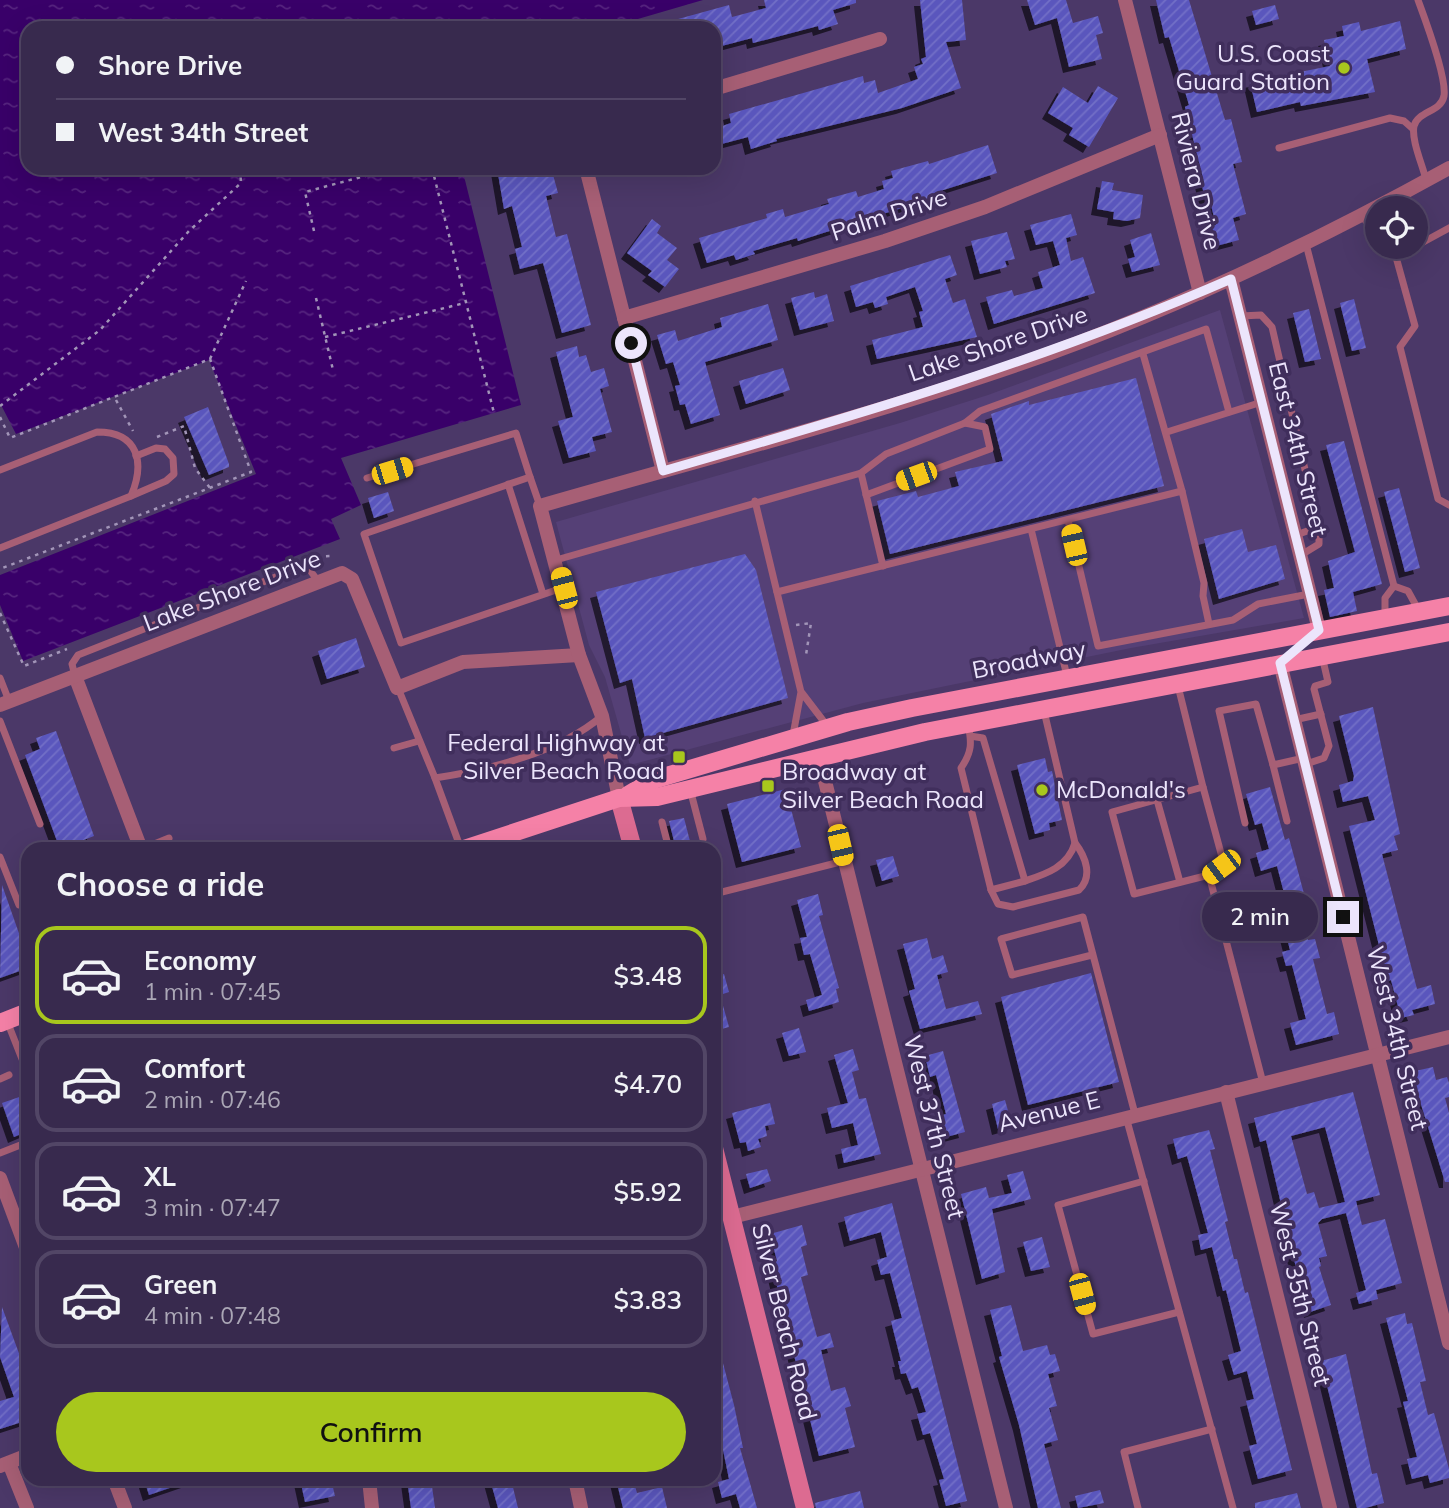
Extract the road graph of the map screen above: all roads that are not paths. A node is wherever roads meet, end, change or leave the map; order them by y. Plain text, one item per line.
1 (1125, 0) edge
2 (1418, 0) edge
3 (880, 39) dead end
4 (721, 87) edge
5 (1413, 129) junction
6 (1160, 135) junction
7 (1279, 148) dead end
8 (1449, 168) edge
9 (588, 175) edge
10 (1426, 180) junction
11 (1361, 215) junction
12 (1365, 220) edge
13 (1449, 228) edge
14 (1428, 240) edge
15 (1306, 244) junction
16 (1397, 259) edge
17 (1231, 279) junction
18 (1200, 293) junction
19 (1240, 316) junction
20 (624, 318) junction
21 (1143, 354) junction
22 (1262, 402) junction
23 (1229, 412) junction
24 (965, 423) junction
25 (1167, 432) junction
26 (135, 456) junction
27 (0, 470) edge
28 (663, 471) junction
29 (861, 473) junction
30 (530, 477) junction
31 (368, 478) dead end
32 (508, 484) junction
33 (1182, 491) junction
34 (866, 495) junction
35 (131, 496) junction
36 (755, 501) junction
37 (1449, 505) edge
38 (540, 506) junction
39 (1315, 513) junction
40 (1068, 520) junction
41 (1031, 529) junction
42 (1296, 535) junction
43 (0, 548) edge
44 (1301, 555) junction
45 (556, 560) junction
46 (883, 566) junction
47 (318, 582) junction
48 (1394, 586) junction
49 (564, 588) junction
50 (777, 592) junction
51 (1311, 593) junction
52 (542, 594) junction
53 (1449, 606) edge
54 (1419, 611) junction
55 (1385, 618) junction
56 (1209, 624) junction
57 (1319, 630) junction
58 (1449, 632) edge
59 (579, 654) junction
60 (1322, 656) junction
61 (1280, 663) junction
62 (75, 676) junction
63 (1067, 677) junction
64 (0, 678) edge
65 (1177, 683) junction
66 (397, 688) junction
67 (802, 692) junction
68 (5, 704) edge
69 (1044, 708) junction
70 (1321, 714) junction
71 (602, 716) junction
72 (1294, 720) junction
73 (0, 721) edge
74 (829, 728) junction
75 (969, 730) junction
76 (925, 733) junction
77 (792, 739) junction
78 (419, 741) junction
79 (394, 748) dead end
80 (819, 757) junction
81 (1304, 761) junction
82 (1273, 765) junction
83 (435, 778) junction
84 (1203, 787) junction
85 (690, 789) junction
86 (624, 797) junction
87 (1157, 800) junction
88 (1287, 821) dead end
89 (662, 822) dead end
90 (1245, 823) dead end
91 (40, 824) dead end
92 (169, 838) dead end
93 (703, 839) dead end
94 (139, 842) edge
95 (159, 842) edge
96 (460, 842) edge
97 (498, 842) edge
98 (632, 842) edge
99 (666, 842) edge
100 (1075, 844) junction
101 (0, 857) edge
102 (844, 861) junction
103 (1209, 875) junction
104 (1025, 881) junction
105 (1180, 882) junction
106 (992, 890) junction
107 (721, 892) edge
108 (19, 905) dead end
109 (1092, 955) junction
110 (21, 1015) edge
111 (3, 1022) edge
112 (1449, 1037) edge
113 (1377, 1055) junction
114 (21, 1057) edge
115 (9, 1075) dead end
116 (0, 1079) edge
117 (1263, 1083) junction
118 (1226, 1092) junction
119 (1131, 1115) junction
120 (21, 1145) edge
121 (0, 1153) edge
122 (920, 1167) junction
123 (721, 1175) edge
124 (0, 1178) edge
125 (1144, 1181) junction
126 (732, 1217) junction
127 (21, 1234) edge
128 (1179, 1312) junction
129 (1449, 1343) edge
130 (1212, 1429) junction
131 (5, 1464) edge
132 (117, 1486) edge
133 (370, 1486) edge
134 (577, 1486) edge
135 (26, 1508) edge
136 (125, 1508) edge
137 (372, 1508) edge
138 (582, 1508) edge
139 (805, 1508) edge
140 (1006, 1508) edge
141 (1138, 1508) edge
142 (1233, 1508) edge
143 (1330, 1508) edge

1 - 6 street, Riviera Drive
2 - 5 lane
3 - 4 street
5 - 7 lane
5 - 10 lane
6 - 18 street, Riviera Drive
6 - 20 street, Palm Drive
8 - 10 street, Lake Shore Drive
9 - 20 street
10 - 11 street, Lake Shore Drive
11 - 12 lane
11 - 15 street, Lake Shore Drive
13 - 14 lane
15 - 17 street, Lake Shore Drive
15 - 48 lane
16 - 37 lane
17 - 18 street, Lake Shore Drive
17 - 19 street, East 34th Street
18 - 28 street, Lake Shore Drive
19 - 22 street, East 34th Street
19 - 39 lane
20 - 28 street
21 - 23 lane
21 - 24 lane
21 - 25 lane
22 - 23 lane
22 - 42 street, East 34th Street
23 - 25 lane
24 - 29 lane
24 - 34 lane
25 - 33 lane
26 - 27 lane
26 - 35 lane
26 - 35 lane
28 - 38 street, Lake Shore Drive
29 - 34 lane
29 - 36 lane
30 - 31 lane
30 - 32 lane
30 - 38 lane
32 - 52 lane
32 - 52 lane
33 - 40 lane
33 - 56 lane
34 - 46 lane
35 - 43 lane
36 - 45 lane
36 - 50 lane
38 - 45 street
39 - 42 lane
39 - 44 lane
40 - 41 lane
40 - 56 lane
41 - 46 lane
41 - 63 lane
42 - 44 street, East 34th Street
44 - 51 street, East 34th Street
45 - 49 street
46 - 50 lane
47 - 62 street, Lake Shore Drive
47 - 62 lane
47 - 66 street, Lake Shore Drive
48 - 54 lane
48 - 55 lane
49 - 52 lane
49 - 59 street
50 - 67 lane
51 - 56 lane
51 - 57 street, East 34th Street
53 - 54 main road, Broadway
54 - 55 main road, Broadway
55 - 57 main road, Broadway
57 - 61 main road
57 - 63 main road, Broadway
58 - 60 main road, Broadway
59 - 66 street
59 - 71 street
60 - 61 main road, Broadway
60 - 70 lane
61 - 65 main road, Broadway
61 - 72 street, West 34th Street
62 - 68 street, Lake Shore Drive
62 - 94 street
63 - 74 main road, Broadway
63 - 76 main road
64 - 68 lane
65 - 69 main road, Broadway
65 - 84 lane
66 - 78 lane
67 - 74 lane
67 - 77 lane
69 - 75 main road, Broadway
69 - 100 lane
70 - 72 lane
70 - 81 lane
71 - 83 lane
71 - 86 street
72 - 81 street, West 34th Street
73 - 91 lane
74 - 77 main road, Broadway
75 - 76 main road, Broadway
75 - 104 lane
75 - 106 lane
76 - 80 main road, Broadway
77 - 86 main road, Broadway
78 - 79 lane
78 - 83 lane
80 - 85 main road, Broadway
80 - 102 street, West 37th Street
81 - 82 lane
81 - 113 street, West 34th Street
82 - 88 lane
82 - 90 lane
83 - 96 lane
84 - 87 lane
84 - 103 lane
85 - 86 main road, Broadway
85 - 93 lane
86 - 97 main road
86 - 98 street
87 - 105 lane
87 - 105 lane
89 - 99 lane
92 - 95 lane
100 - 104 lane
100 - 106 lane
101 - 108 lane
102 - 107 lane
102 - 122 street, West 37th Street
103 - 105 lane
103 - 117 lane
104 - 106 lane
109 - 109 lane
109 - 119 lane
110 - 111 main road
111 - 114 lane
112 - 113 street, Avenue E
113 - 117 street, Avenue E
113 - 129 street, West 34th Street
115 - 116 lane
117 - 118 street, Avenue E
118 - 119 street, Avenue E
118 - 143 street, West 35th Street
119 - 122 street, Avenue E
119 - 125 lane
120 - 121 lane
122 - 126 street, Avenue E
122 - 140 street, West 37th Street
123 - 126 street, Silver Beach Road
124 - 127 street
125 - 128 lane
125 - 128 lane
126 - 139 street, Silver Beach Road
128 - 130 lane
130 - 141 lane
130 - 142 lane
131 - 135 street
132 - 136 street
133 - 137 street
134 - 138 street

